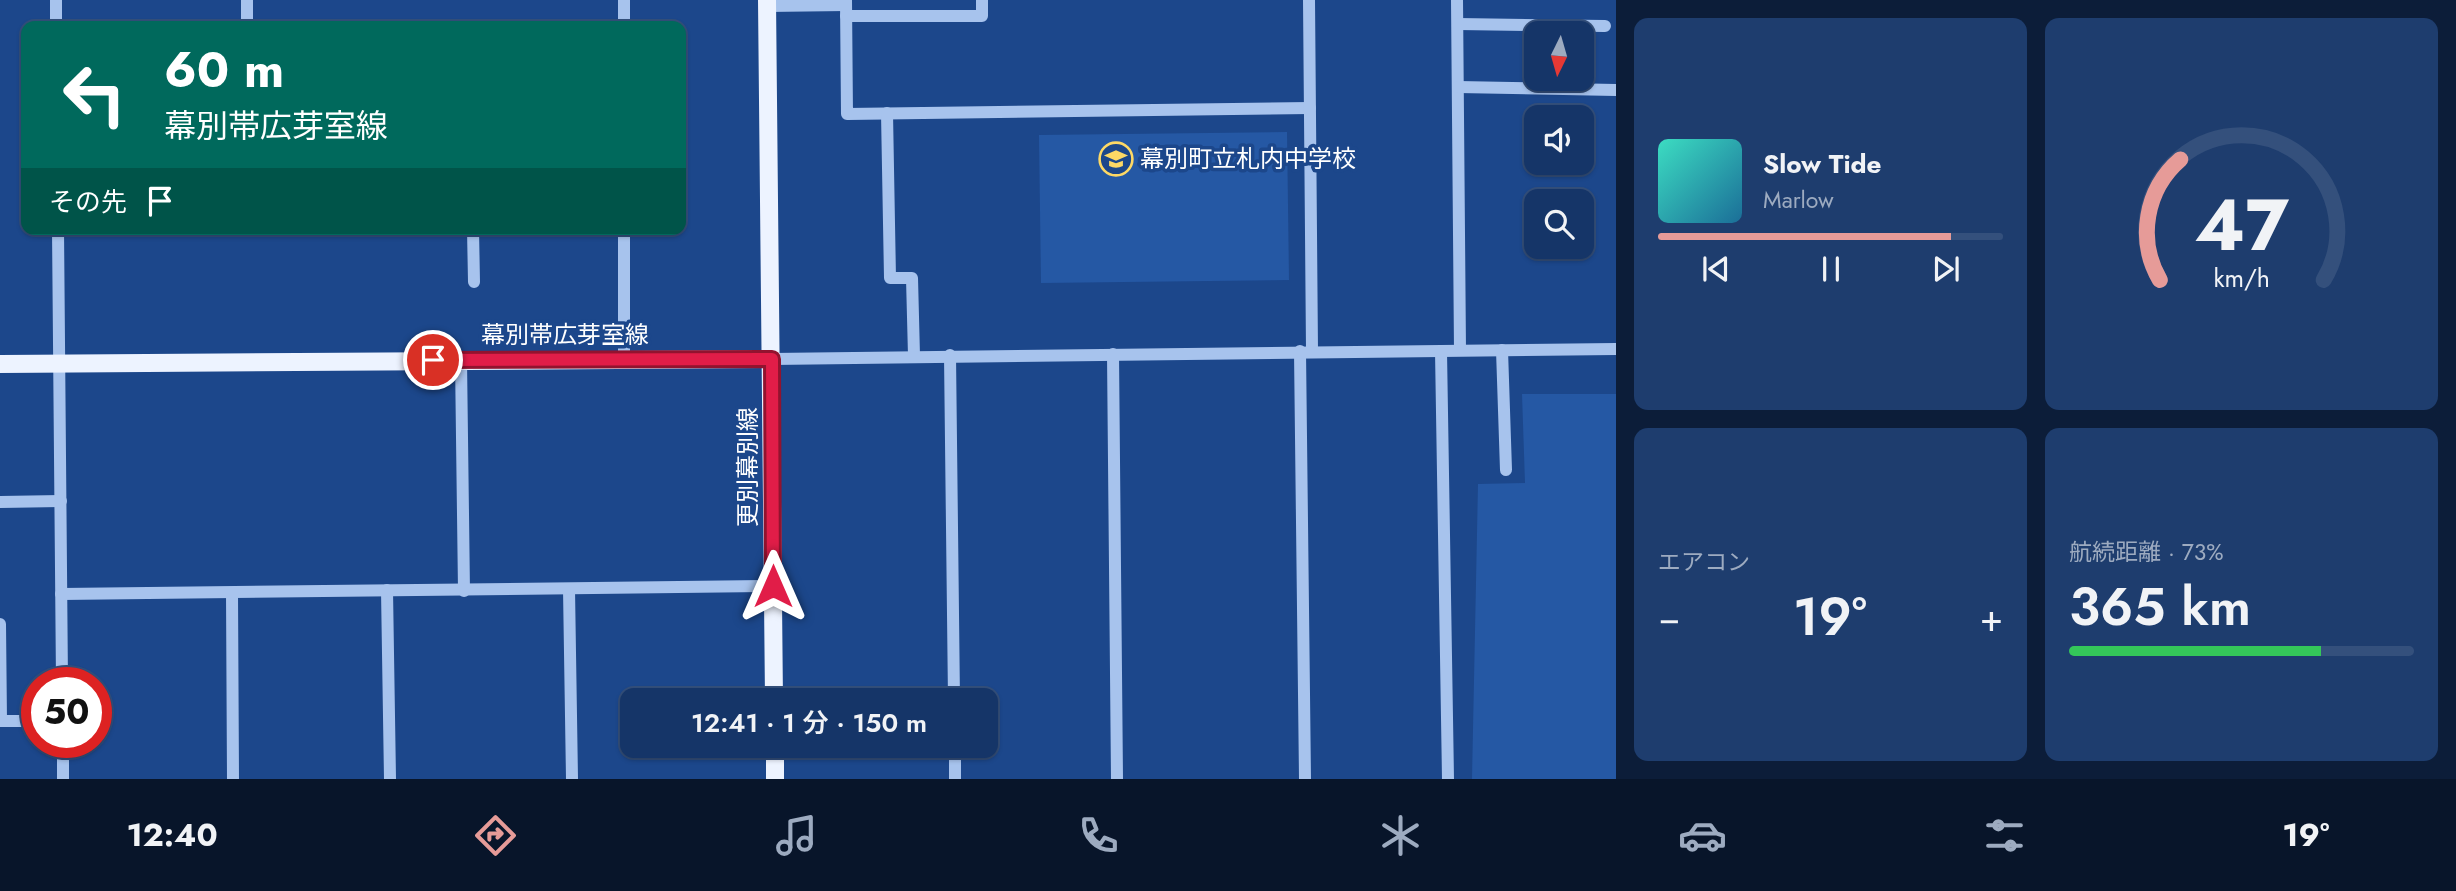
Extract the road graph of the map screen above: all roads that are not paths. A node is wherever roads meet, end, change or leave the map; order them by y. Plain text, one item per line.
1 (56, 0) edge
2 (247, 0) edge
3 (624, 0) edge
4 (982, 0) edge
5 (1308, 0) edge
6 (1457, 0) edge
7 (767, 3) edge
8 (846, 7) edge
9 (56, 21) edge
10 (247, 21) edge
11 (624, 21) edge
12 (1458, 24) junction
13 (1605, 26) dead end
14 (1458, 87) junction
15 (1616, 90) edge
16 (1310, 108) junction
17 (887, 113) junction
18 (58, 235) edge
19 (473, 235) edge
20 (624, 235) edge
21 (474, 282) dead end
22 (1616, 349) edge
23 (1460, 350) junction
24 (1502, 350) junction
25 (1306, 351) junction
26 (1441, 351) junction
27 (1112, 354) junction
28 (950, 355) junction
29 (914, 356) junction
30 (624, 359) junction
31 (772, 359) junction
32 (461, 360) junction
33 (60, 363) junction
34 (0, 364) edge
35 (1506, 470) dead end
36 (0, 502) edge
37 (61, 502) junction
38 (773, 586) junction
39 (569, 589) junction
40 (387, 590) junction
41 (464, 591) junction
42 (232, 593) junction
43 (61, 594) junction
44 (0, 624) edge
45 (62, 667) edge
46 (774, 688) edge
47 (954, 688) edge
48 (21, 720) edge
49 (63, 758) edge
50 (775, 758) edge
51 (955, 758) edge
52 (63, 779) edge
53 (233, 779) edge
54 (390, 779) edge
55 (572, 779) edge
56 (775, 779) edge
57 (955, 779) edge
58 (1118, 779) edge
59 (1305, 779) edge
60 (1448, 779) edge

1 - 9 street
2 - 10 street
3 - 11 street
4 - 8 street
5 - 16 street
6 - 12 street
7 - 8 street
7 - 31 main road
8 - 17 street
12 - 13 street
12 - 14 street
14 - 15 street
14 - 23 street
16 - 17 street
16 - 25 street
17 - 29 street
18 - 33 street
19 - 21 street
20 - 30 street
22 - 24 street
23 - 24 street
23 - 26 street
24 - 35 street
25 - 26 street
25 - 27 street
25 - 59 street
26 - 60 street
27 - 28 street
27 - 58 street
28 - 29 street
28 - 47 street
29 - 31 street
30 - 31 main road, 幕別帯広芽室線
30 - 32 main road, 幕別帯広芽室線
31 - 38 main road, 更別幕別線
32 - 33 main road, 幕別帯広芽室線
32 - 41 street
33 - 34 main road, 幕別帯広芽室線
33 - 37 street
36 - 37 street
37 - 43 street
38 - 39 street
38 - 46 main road, 更別幕別線
39 - 41 street
39 - 55 street
40 - 41 street
40 - 42 street
40 - 54 street
42 - 43 street
42 - 53 street
43 - 45 street
44 - 48 street
49 - 52 street
50 - 56 main road
51 - 57 street

